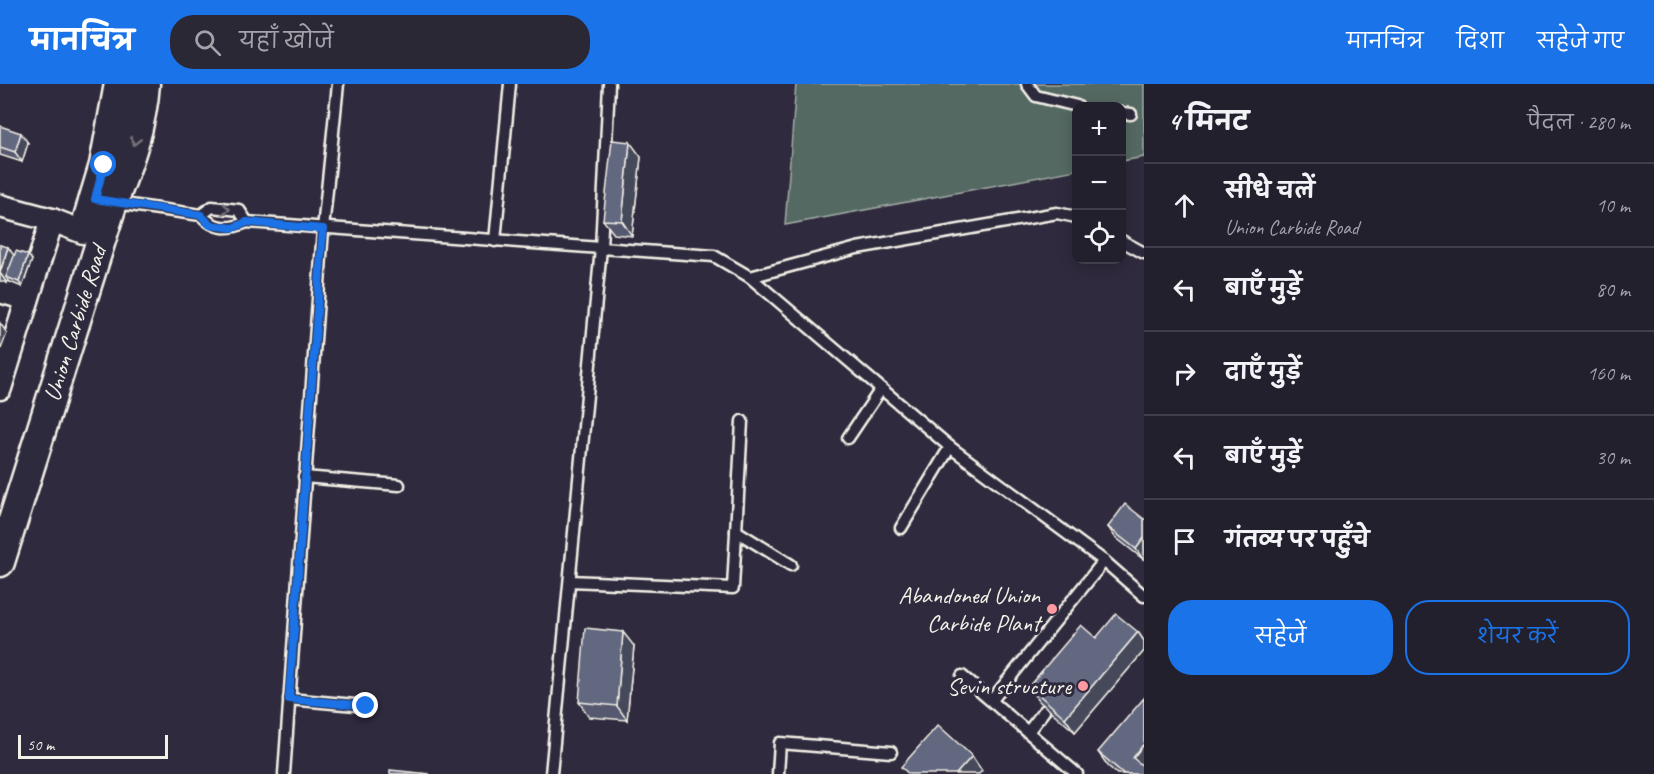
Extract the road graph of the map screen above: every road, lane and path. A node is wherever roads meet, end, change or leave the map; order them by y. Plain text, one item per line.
1 (119, 84) edge
2 (145, 84) edge
3 (338, 84) edge
4 (510, 84) edge
5 (609, 84) edge
6 (1027, 84) edge
7 (1072, 105) edge
8 (104, 201) junction
9 (0, 206) edge
10 (201, 215) junction
11 (1072, 216) edge
12 (52, 220) junction
13 (247, 222) junction
14 (323, 229) junction
15 (83, 232) junction
16 (495, 241) junction
17 (1126, 243) edge
18 (601, 248) junction
19 (1144, 254) edge
20 (750, 277) junction
21 (0, 291) edge
22 (27, 299) junction
23 (0, 388) edge
24 (881, 389) junction
25 (742, 421) dead end
26 (848, 438) dead end
27 (950, 447) junction
28 (304, 477) junction
29 (399, 485) dead end
30 (0, 510) edge
31 (901, 528) dead end
32 (736, 531) junction
33 (1104, 561) junction
34 (0, 562) edge
35 (791, 565) dead end
36 (570, 581) junction
37 (1144, 596) edge
38 (962, 675) dead end
39 (289, 699) junction
40 (992, 700) junction
41 (366, 706) dead end
42 (1044, 711) edge
43 (1028, 732) junction
44 (891, 752) dead end
45 (284, 774) edge
46 (551, 774) edge
47 (778, 774) edge
48 (1077, 774) edge

1 - 8 street, Union Carbide Road
2 -> 8 street, Union Carbide Road
3 - 14 lane
4 - 16 lane
5 - 18 lane
6 - 7 lane
8 - 10 lane
8 - 15 street, Union Carbide Road
8 - 34 street, Union Carbide Road
9 - 12 street
10 - 13 lane
10 -> 13 lane
11 - 20 lane
12 - 15 street
12 - 22 street
13 - 14 lane
14 - 16 lane
14 - 28 lane
15 - 30 street, Union Carbide Road
16 - 18 lane
17 - 19 lane
18 - 20 lane
18 - 36 lane
20 - 24 lane
21 - 22 street
22 - 23 street
24 - 26 lane
24 - 27 lane
25 - 32 lane
27 - 31 lane
27 - 33 lane
28 - 29 lane
28 - 39 lane
32 - 35 lane
32 - 36 lane
33 - 37 lane
33 - 40 lane
36 - 46 lane
38 - 40 lane
39 - 41 lane
39 - 45 lane
40 - 43 lane
42 - 43 lane
43 - 48 lane
44 - 47 lane

